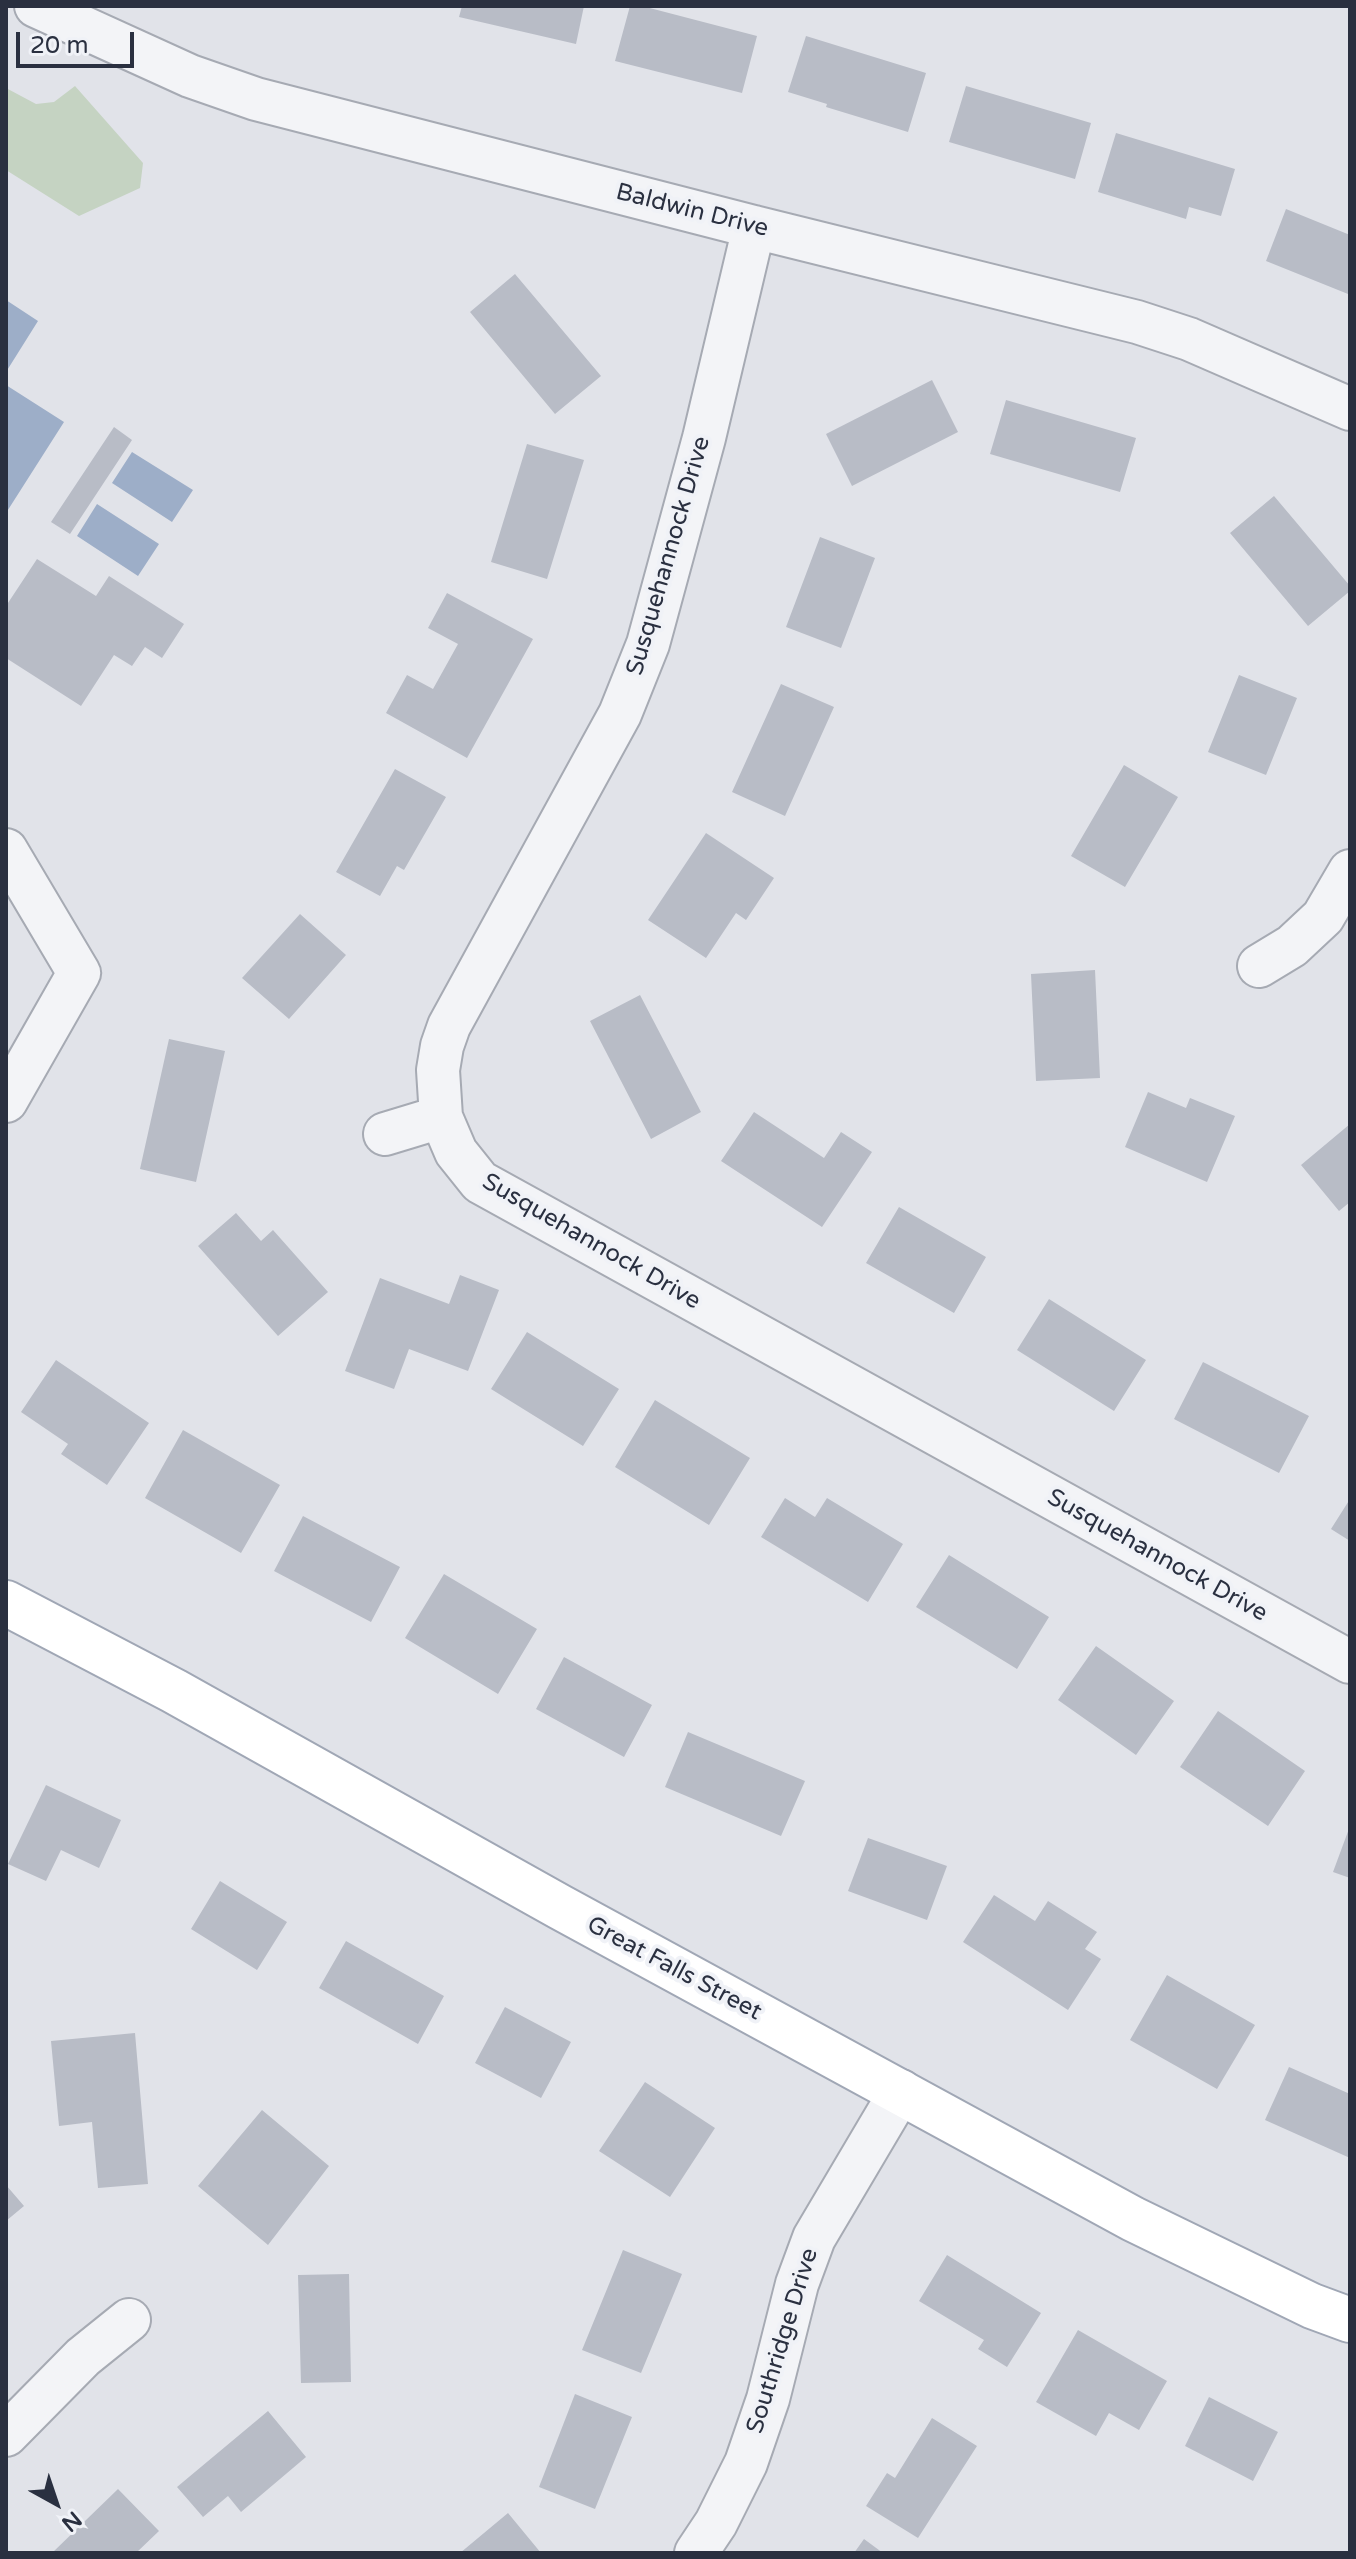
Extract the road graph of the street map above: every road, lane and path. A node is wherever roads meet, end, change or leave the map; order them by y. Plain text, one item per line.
1 (36, 6) edge
2 (754, 227) junction
3 (1350, 409) edge
4 (1350, 871) edge
5 (11, 878) edge
6 (1259, 966) dead end
7 (6, 1101) edge
8 (441, 1117) junction
9 (385, 1134) dead end
10 (6, 1603) edge
11 (1350, 1662) edge
12 (901, 2091) junction
13 (129, 2320) dead end
14 (1350, 2320) edge
15 (6, 2435) edge
16 (696, 2553) edge

1 - 2 street, Baldwin Drive
2 - 3 street, Baldwin Drive
2 - 8 street, Susquehannock Drive
4 - 6 street
5 - 7 street
8 - 9 street
8 - 11 street, Susquehannock Drive
10 - 12 main road, Great Falls Street
12 - 14 main road, Great Falls Street
12 - 16 street, Southridge Drive
13 - 15 street

